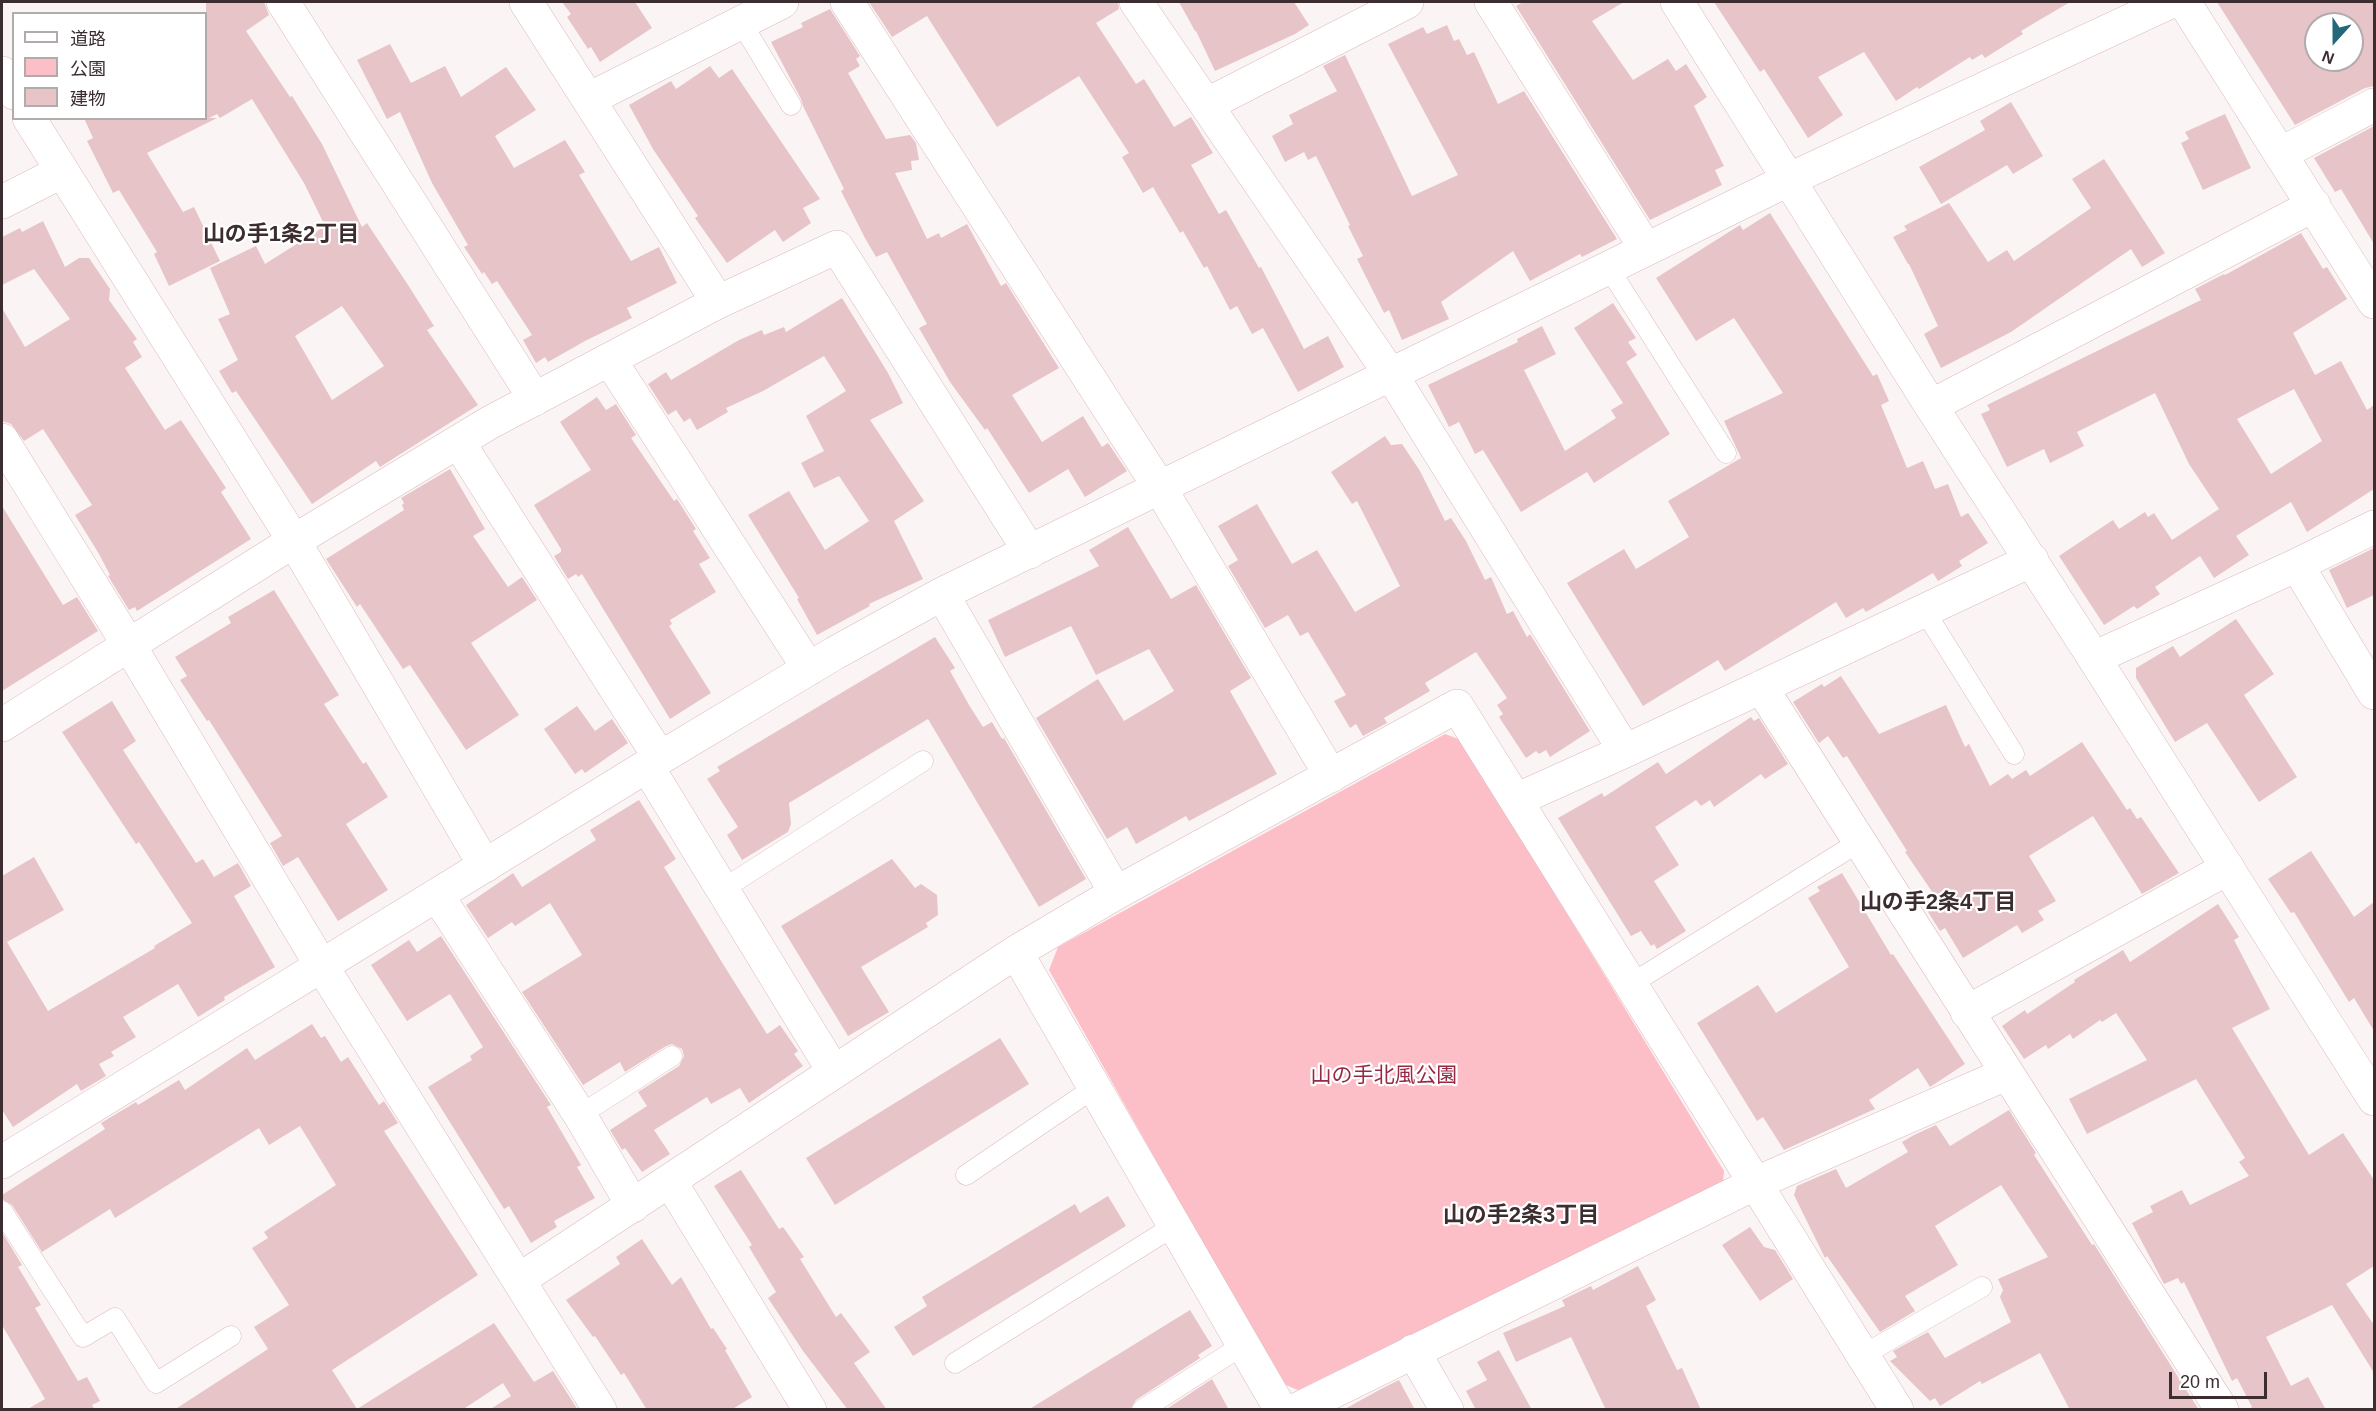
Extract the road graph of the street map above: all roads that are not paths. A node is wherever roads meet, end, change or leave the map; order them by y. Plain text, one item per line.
1 (283, 2) edge
2 (526, 2) edge
3 (782, 2) edge
4 (847, 2) edge
5 (1136, 2) edge
6 (1407, 2) edge
7 (1491, 2) edge
8 (1677, 2) edge
9 (2170, 2) edge
10 (2184, 2) edge
11 (741, 22) junction
12 (2, 73) edge
13 (12, 90) edge
14 (589, 99) junction
15 (1208, 104) junction
16 (791, 105) dead end
17 (2374, 105) edge
18 (30, 120) edge
19 (2280, 154) junction
20 (61, 172) junction
21 (1788, 180) junction
22 (2, 202) edge
23 (2314, 205) junction
24 (1646, 249) junction
25 (1608, 267) junction
26 (718, 302) junction
27 (2374, 302) edge
28 (610, 360) junction
29 (1390, 373) junction
30 (536, 399) junction
31 (1931, 406) junction
32 (2, 440) edge
33 (459, 443) junction
34 (1726, 453) dead end
35 (1161, 488) junction
36 (2374, 527) edge
37 (294, 541) junction
38 (1030, 552) junction
39 (2032, 560) junction
40 (2297, 566) junction
41 (942, 594) junction
42 (1924, 610) junction
43 (129, 646) junction
44 (2094, 658) junction
45 (809, 669) junction
46 (1761, 687) junction
47 (2374, 693) edge
48 (2, 725) edge
49 (1625, 752) junction
50 (2014, 754) dead end
51 (923, 761) dead end
52 (654, 762) junction
53 (1331, 776) junction
54 (1516, 800) junction
55 (1859, 842) junction
56 (485, 866) junction
57 (2228, 868) junction
58 (723, 889) junction
59 (1116, 893) junction
60 (437, 895) junction
61 (1016, 952) junction
62 (321, 965) junction
63 (1631, 984) junction
64 (1967, 1012) junction
65 (672, 1056) dead end
66 (834, 1071) junction
67 (2006, 1074) junction
68 (1094, 1088) junction
69 (2374, 1100) edge
70 (580, 1115) junction
71 (2, 1162) edge
72 (966, 1175) dead end
73 (670, 1181) junction
74 (1756, 1183) junction
75 (633, 1206) junction
76 (2, 1211) edge
77 (1174, 1226) junction
78 (519, 1280) junction
79 (1982, 1287) dead end
80 (231, 1336) dead end
81 (1243, 1345) junction
82 (1413, 1351) junction
83 (1863, 1355) junction
84 (955, 1363) dead end
85 (600, 1410) edge
86 (810, 1410) edge
87 (1142, 1410) edge
88 (1281, 1410) edge
89 (1296, 1410) edge
90 (1447, 1410) edge
91 (1897, 1410) edge
92 (2222, 1410) edge

1 - 30 street
2 - 14 street
3 - 11 street
4 - 35 street
5 - 15 street
6 - 15 street
7 - 24 street
8 - 21 street
9 - 21 street
10 - 19 street
11 - 14 street
11 - 16 lane
12 - 13 street
14 - 26 street
15 - 29 street
17 - 19 street
18 - 20 street
19 - 23 street
20 - 22 street
20 - 37 street
21 - 24 street
21 - 31 street
23 - 27 street
23 - 31 street
24 - 25 street
25 - 29 street
25 - 34 lane
26 - 28 street
26 - 38 street
28 - 30 street
28 - 45 street
29 - 35 street
29 - 49 street
30 - 33 street
31 - 39 street
32 - 43 street
33 - 37 street
33 - 52 street
35 - 38 street
35 - 53 street
36 - 40 street
37 - 43 street
37 - 56 street
38 - 41 street
39 - 42 street
39 - 44 street
40 - 44 street
40 - 47 street
41 - 45 street
41 - 59 street
42 - 46 street
42 - 50 lane
43 - 48 street
43 - 62 street
44 - 57 street
45 - 52 street
46 - 49 street
46 - 55 street
49 - 54 street
51 - 58 lane
52 - 56 street
52 - 58 street
53 - 54 street
53 - 59 street
54 - 63 street
55 - 63 lane
55 - 64 street
56 - 60 street
57 - 64 street
57 - 69 street
58 - 66 street
59 - 61 street
60 - 62 street
60 - 70 street
61 - 66 street
61 - 68 street
62 - 71 street
62 - 78 street
63 - 74 street
64 - 67 street
65 - 70 lane
66 - 73 street
67 - 74 street
67 - 92 street
68 - 72 lane
68 - 77 street
70 - 75 street
73 - 75 street
73 - 86 street
74 - 82 street
74 - 83 street
75 - 78 street
76 - 80 lane
77 - 81 street
77 - 84 lane
78 - 85 street
79 - 83 lane
81 - 87 lane
81 - 88 street
82 - 89 street
82 - 90 street
83 - 91 street

